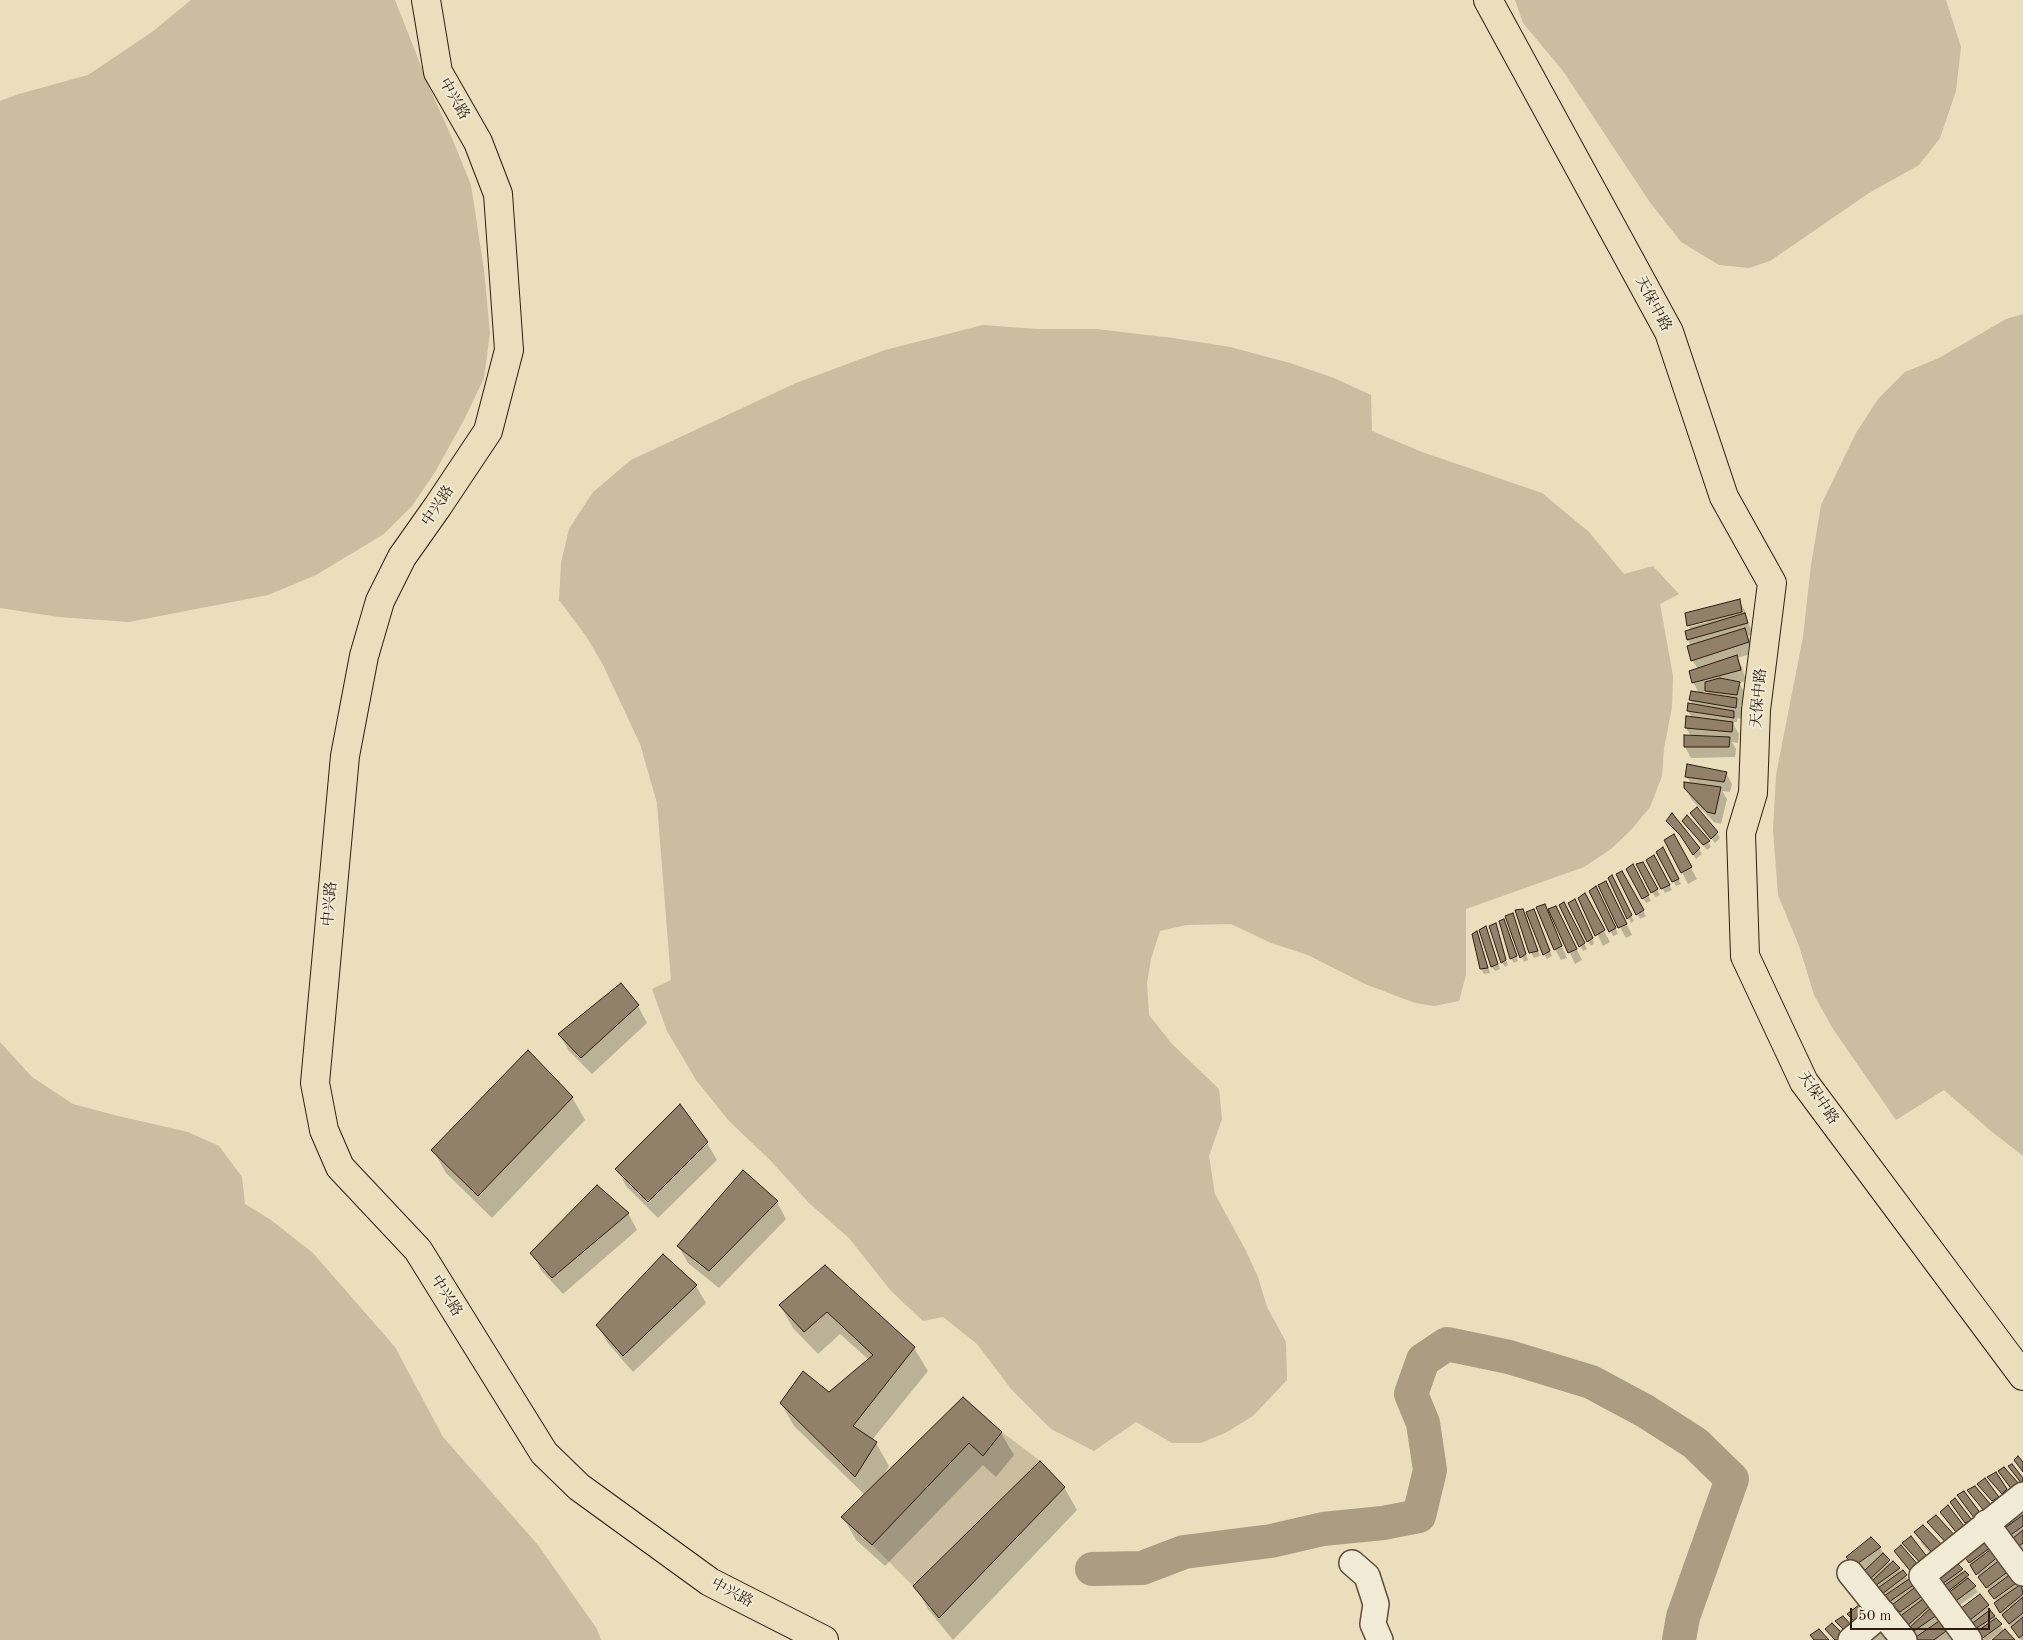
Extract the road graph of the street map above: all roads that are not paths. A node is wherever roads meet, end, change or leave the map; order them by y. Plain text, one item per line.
1 (426, 0) edge
2 (1488, 0) edge
3 (2023, 1376) edge
4 (2023, 1495) edge
5 (1986, 1523) junction
6 (1352, 1562) dead end
7 (1850, 1573) dead end
8 (2023, 1574) edge
9 (1883, 1613) junction
10 (824, 1640) edge
11 (1380, 1640) edge
12 (1850, 1640) edge
13 (1904, 1640) edge
14 (1969, 1640) edge

1 - 10 main road, 中兴路
2 - 3 main road, 天保中路
4 - 5 street
5 - 8 street
5 - 14 street
6 - 11 street
7 - 9 street
9 - 12 street
9 - 13 street

